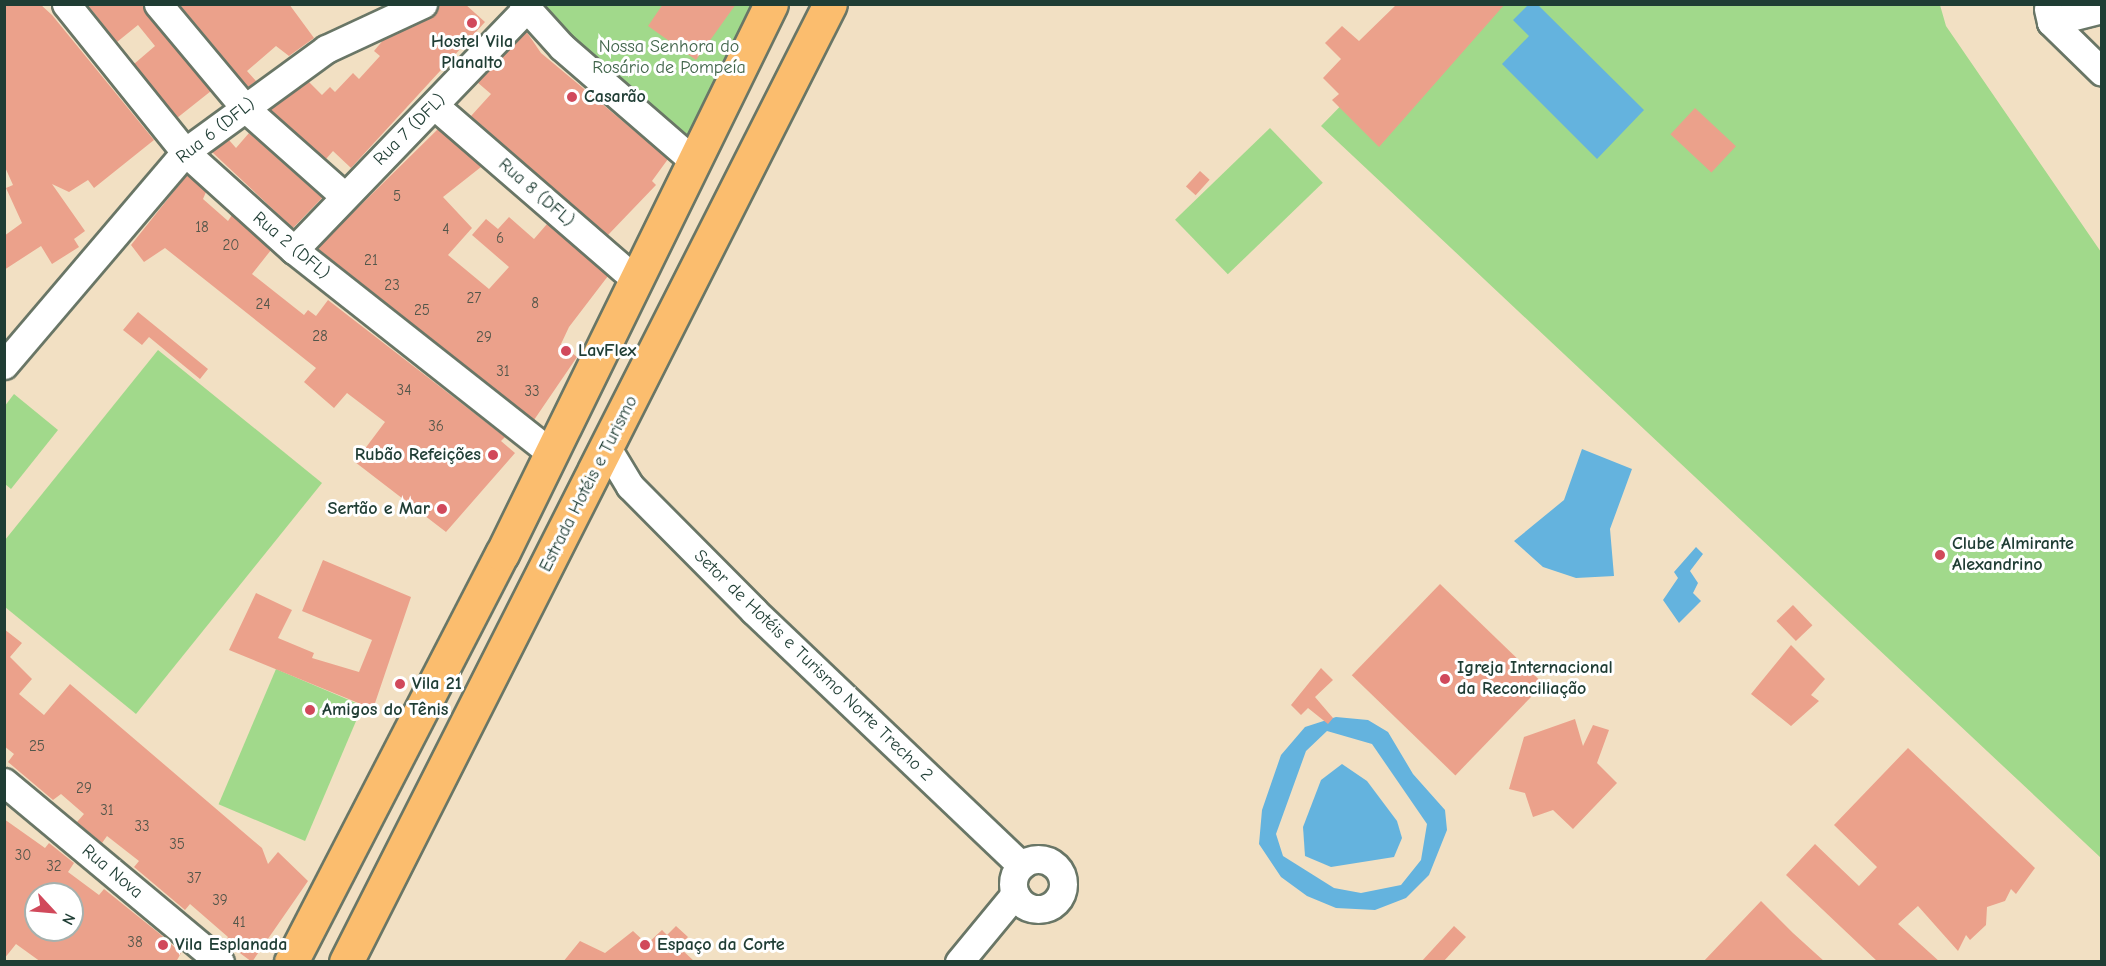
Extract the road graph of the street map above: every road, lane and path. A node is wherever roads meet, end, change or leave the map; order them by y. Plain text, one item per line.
1 (66, 4) edge
2 (158, 4) edge
3 (423, 4) edge
4 (771, 4) edge
5 (830, 4) edge
6 (525, 7) edge
7 (2102, 9) edge
8 (2049, 13) edge
9 (756, 39) junction
10 (2102, 72) edge
11 (795, 74) junction
12 (435, 106) junction
13 (245, 108) junction
14 (185, 152) junction
15 (696, 163) junction
16 (344, 196) junction
17 (294, 250) junction
18 (636, 280) junction
19 (4, 365) edge
20 (607, 448) junction
21 (550, 452) junction
22 (588, 486) junction
23 (630, 486) junction
24 (502, 554) junction
25 (542, 576) junction
26 (4, 782) edge
27 (362, 829) junction
28 (404, 850) junction
29 (334, 878) junction
30 (377, 901) junction
31 (220, 962) edge
32 (291, 962) edge
33 (346, 962) edge
34 (959, 962) edge

1 - 14 street, Rua 2 (DFL)
2 - 13 street
3 - 13 street, Rua 6 (DFL)
4 - 9 main road
5 - 11 main road, Estrada Hotéis e Turismo
6 - 12 street, Rua 7 (DFL)
6 - 15 street
7 - 8 street
8 - 10 street
9 - 11 main road
9 - 15 main road
11 - 20 main road, Estrada Hotéis e Turismo
12 - 16 street, Rua 7 (DFL)
12 - 18 street, Rua 8 (DFL)
13 - 14 street, Rua 6 (DFL)
13 - 16 street
14 - 17 street, Rua 2 (DFL)
14 - 19 street, Rua 6 (DFL)
15 - 18 main road
16 - 17 street, Rua 7 (DFL)
17 - 21 street, Rua 2 (DFL)
18 - 21 main road
20 - 22 main road, Estrada Hotéis e Turismo
20 - 23 street, Setor de Hotéis e Turismo Norte Trecho 2
21 - 24 main road
22 - 23 street
22 - 25 main road, Estrada Hotéis e Turismo
23 - 34 street, Setor de Hotéis e Turismo Norte Trecho 2
24 - 25 main road
24 - 27 main road
25 - 28 main road, Estrada Hotéis e Turismo
26 - 31 street, Rua Nova
27 - 28 main road
27 - 29 main road
28 - 30 main road, Estrada Hotéis e Turismo
29 - 30 main road
29 - 32 main road
30 - 33 main road, Estrada Hotéis e Turismo

